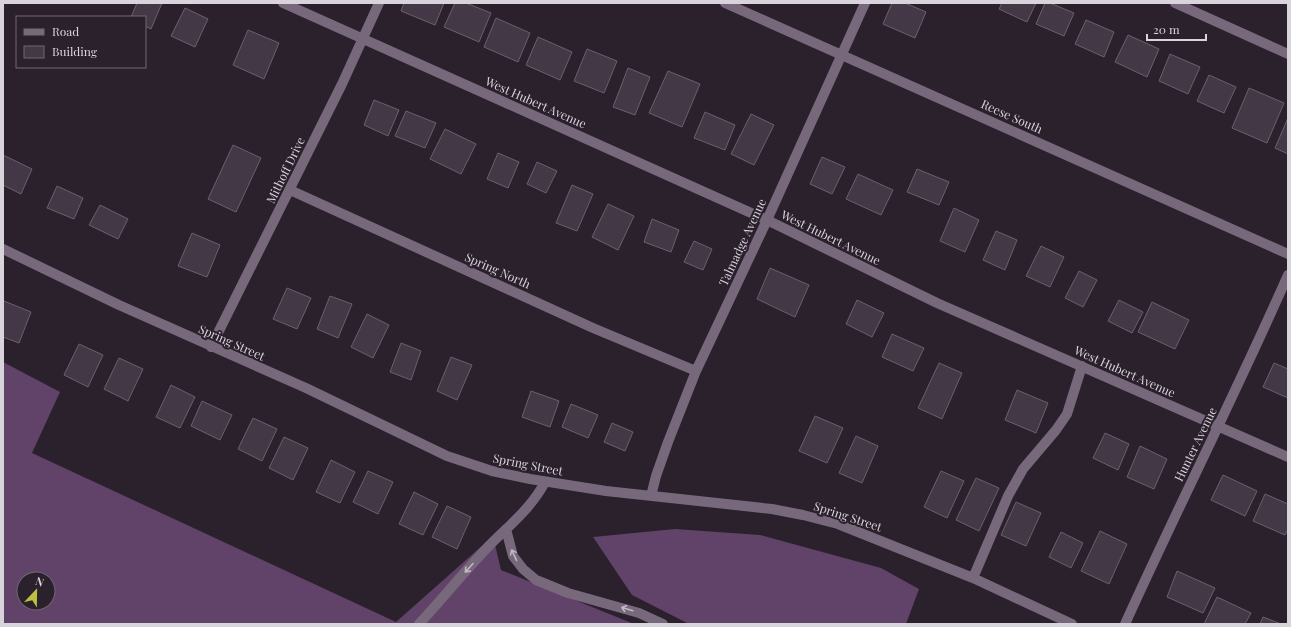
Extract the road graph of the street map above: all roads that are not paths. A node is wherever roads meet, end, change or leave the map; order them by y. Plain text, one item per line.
1 (283, 3) edge
2 (379, 3) edge
3 (725, 3) edge
4 (865, 3) edge
5 (1175, 3) edge
6 (363, 39) junction
7 (1288, 54) edge
8 (842, 55) junction
9 (290, 190) junction
10 (767, 220) junction
11 (3, 249) edge
12 (1288, 254) edge
13 (1288, 275) edge
14 (211, 347) junction
15 (1082, 366) junction
16 (696, 372) junction
17 (1218, 426) junction
18 (1288, 457) edge
19 (545, 482) junction
20 (651, 496) junction
21 (506, 530) junction
22 (973, 578) junction
23 (419, 624) edge
24 (663, 624) edge
25 (1072, 624) edge
26 (1125, 624) edge

1 - 6 street, West Hubert Avenue
2 - 6 street, Mithoff Drive
3 - 8 street, Reese South
4 - 8 street, Talmadge Avenue
5 - 7 street
6 - 9 street, Mithoff Drive
6 - 10 street, West Hubert Avenue
8 - 10 street, Talmadge Avenue
8 - 12 street, Reese South
9 - 14 street, Mithoff Drive
9 - 16 street, Spring North
10 - 15 street, West Hubert Avenue
10 - 16 street, Talmadge Avenue
11 - 14 street, Spring Street
13 - 17 street, Hunter Avenue
14 - 19 street, Spring Street
15 - 17 street, West Hubert Avenue
15 - 22 street
16 - 20 street, Talmadge Avenue
17 - 18 street, West Hubert Avenue
17 - 26 street, Hunter Avenue
19 - 20 street, Spring Street
19 - 21 street
20 - 22 street, Spring Street
21 -> 23 street
24 -> 21 street
22 - 25 street, Spring Street

